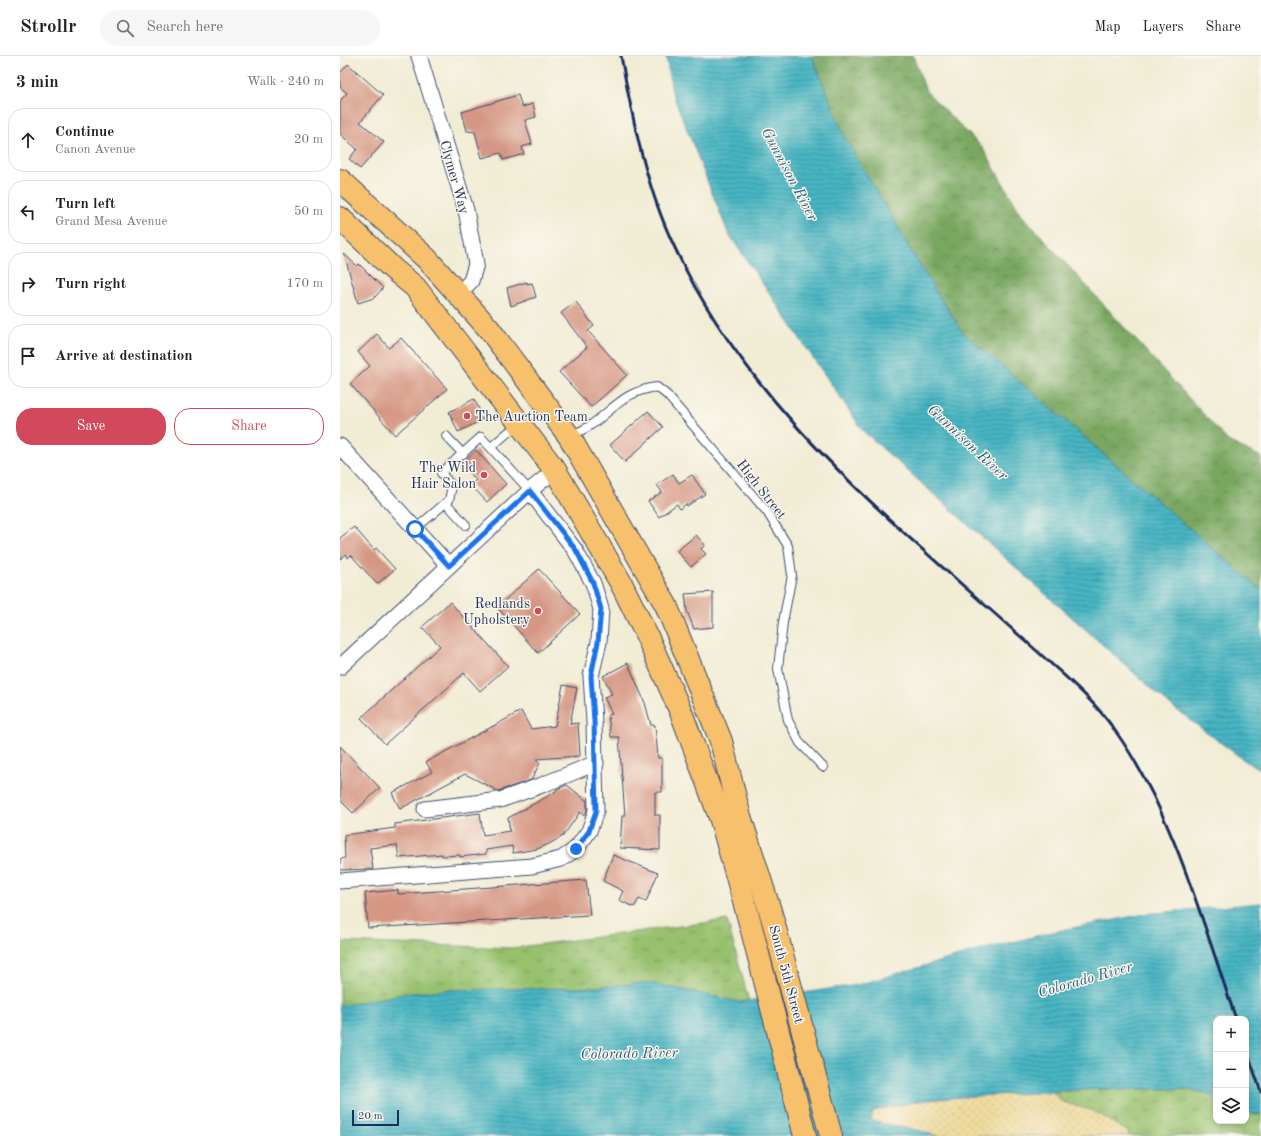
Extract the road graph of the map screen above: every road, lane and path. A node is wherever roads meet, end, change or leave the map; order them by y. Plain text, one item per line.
1 (419, 56) edge
2 (340, 180) edge
3 (340, 196) edge
4 (340, 218) edge
5 (427, 259) junction
6 (415, 288) junction
7 (458, 294) junction
8 (520, 423) junction
9 (446, 436) dead end
10 (569, 436) junction
11 (340, 446) edge
12 (491, 447) junction
13 (463, 454) junction
14 (556, 470) junction
15 (530, 491) junction
16 (446, 503) junction
17 (466, 526) dead end
18 (415, 529) junction
19 (449, 566) junction
20 (340, 667) edge
21 (721, 741) junction
22 (596, 763) junction
23 (823, 767) dead end
24 (426, 809) dead end
25 (730, 817) junction
26 (340, 881) edge
27 (805, 1136) edge
28 (831, 1136) edge

1 - 7 street, Clymer Way
2 - 5 highway
3 - 5 highway
4 - 6 highway
5 - 7 highway
6 - 8 highway
6 - 10 highway
7 - 10 highway
8 - 12 lane
8 - 14 highway
9 - 13 lane
10 - 21 highway
10 - 23 lane, High Street
11 - 18 street
12 - 13 lane
12 - 15 lane
13 - 16 lane
14 - 15 street
14 - 21 highway
14 - 25 highway
15 - 19 street
15 - 22 street
16 - 17 lane
16 - 18 lane
18 - 19 street
19 - 20 street
21 - 25 highway
22 - 24 street
22 - 26 street
25 - 27 highway, South 5th Street
25 - 28 highway, South 5th Street

